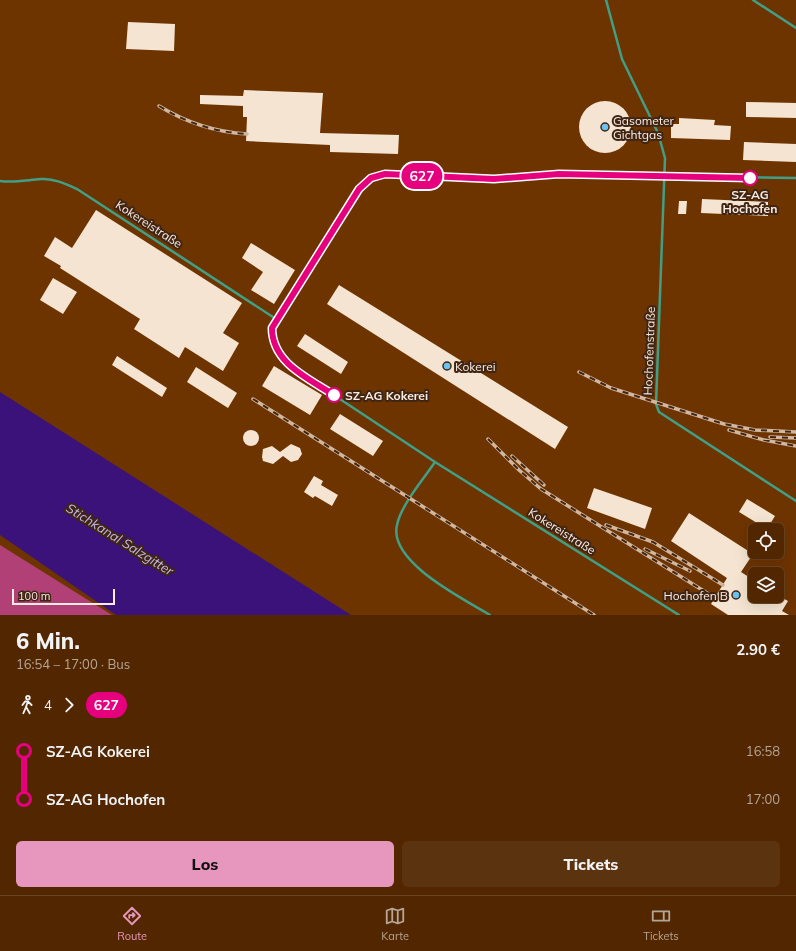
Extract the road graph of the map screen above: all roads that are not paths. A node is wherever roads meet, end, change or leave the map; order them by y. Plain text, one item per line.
1 (606, 0) edge
2 (753, 0) edge
3 (796, 28) edge
4 (665, 176) junction
5 (796, 178) edge
6 (0, 180) edge
7 (276, 319) junction
8 (435, 462) junction
9 (796, 501) edge
10 (490, 615) edge
11 (679, 615) edge

1 - 4 lane, Hochofenstraße
2 - 3 lane
4 - 5 lane
4 - 7 lane, Kokereistraße
4 - 9 lane, Hochofenstraße
6 - 7 lane, Kokereistraße
7 - 8 lane, Kokereistraße
8 - 10 lane
8 - 11 lane, Kokereistraße

